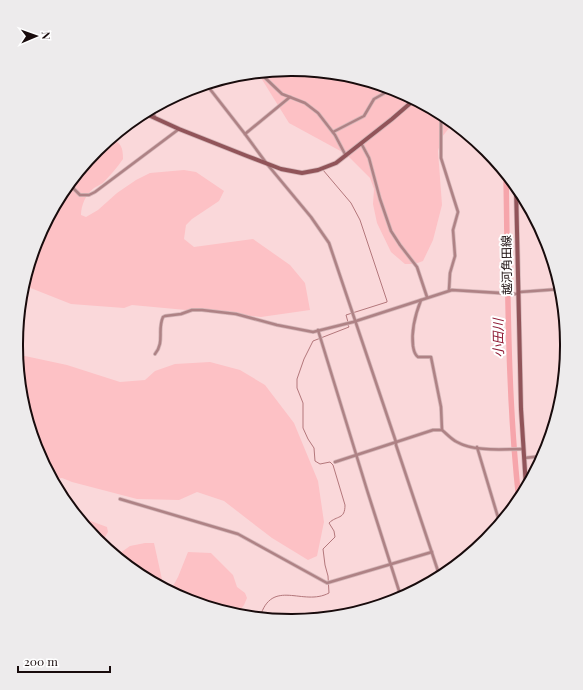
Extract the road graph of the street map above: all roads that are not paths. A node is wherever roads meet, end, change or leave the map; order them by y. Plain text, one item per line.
1 (265, 78) edge
2 (210, 89) edge
3 (384, 93) edge
4 (291, 97) junction
5 (410, 104) edge
6 (154, 114) edge
7 (151, 116) edge
8 (155, 118) junction
9 (441, 122) edge
10 (179, 129) junction
11 (333, 132) junction
12 (245, 134) junction
13 (361, 143) junction
14 (346, 156) junction
15 (267, 164) junction
16 (74, 188) edge
17 (516, 198) edge
18 (449, 290) junction
19 (554, 290) edge
20 (518, 293) junction
21 (427, 298) junction
22 (421, 300) junction
23 (356, 320) junction
24 (318, 330) junction
25 (155, 354) dead end
26 (442, 430) junction
27 (396, 442) junction
28 (477, 447) junction
29 (524, 449) junction
30 (357, 455) junction
31 (536, 457) edge
32 (524, 458) junction
33 (335, 462) dead end
34 (525, 477) edge
35 (120, 499) dead end
36 (498, 516) edge
37 (432, 552) junction
38 (391, 564) junction
39 (438, 570) edge
40 (399, 591) edge

1 - 4 street
2 - 12 street
3 - 11 street
4 - 11 street
4 - 12 street
5 - 13 street
6 - 8 street
7 - 8 street
8 - 10 street
9 - 18 street
10 - 15 street
10 - 16 street
11 - 14 street
12 - 15 street
13 - 14 street
13 - 21 street
14 - 15 street
15 - 23 street
17 - 20 street, 越河角田線
18 - 20 street
18 - 21 street
19 - 20 street
20 - 29 street, 越河角田線
21 - 22 street
22 - 23 street
22 - 26 street
23 - 24 street
23 - 27 street
24 - 25 street
24 - 30 street
26 - 27 street
26 - 28 street
27 - 30 street
27 - 37 street
28 - 29 street
28 - 36 street
29 - 32 street, 越河角田線
30 - 33 street
30 - 38 street
31 - 32 street
32 - 34 street, 越河角田線
35 - 38 street
37 - 38 street
37 - 39 street
38 - 40 street

